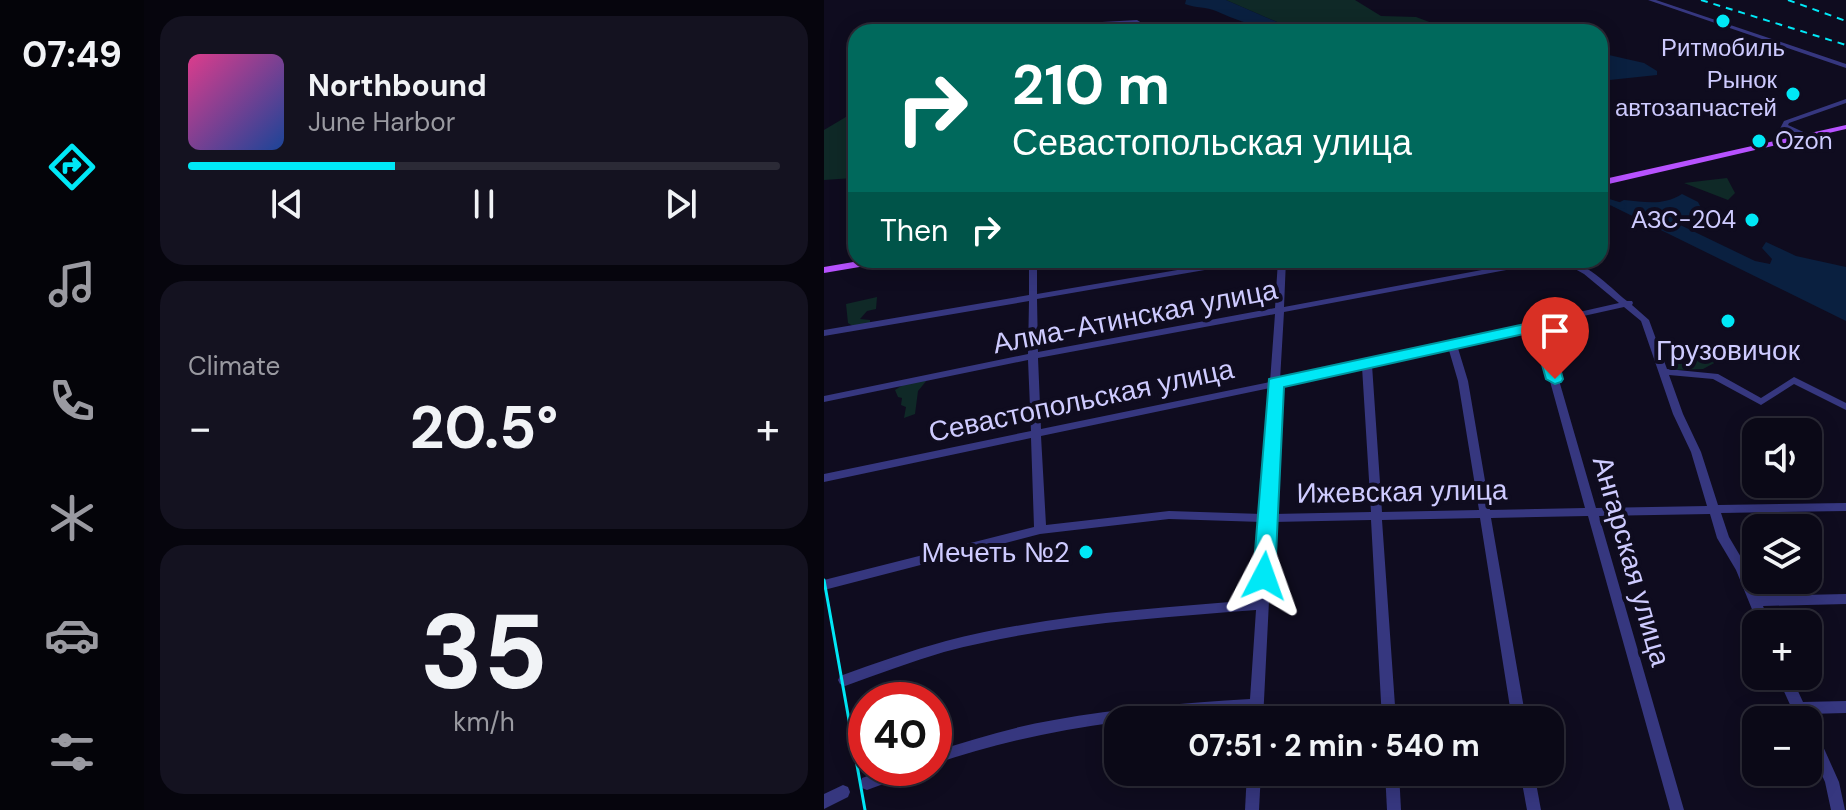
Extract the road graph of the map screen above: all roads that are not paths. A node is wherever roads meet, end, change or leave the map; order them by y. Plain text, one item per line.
1 (1651, 0) edge
2 (1102, 24) dead end
3 (1140, 24) edge
4 (1846, 66) edge
5 (1846, 101) edge
6 (1784, 126) junction
7 (1846, 127) edge
8 (1846, 134) edge
9 (1808, 136) junction
10 (1775, 144) junction
11 (1608, 184) edge
12 (1608, 184) edge
13 (848, 259) edge
14 (824, 263) edge
15 (848, 266) edge
16 (1033, 268) edge
17 (1201, 268) edge
18 (1282, 268) edge
19 (1506, 268) edge
20 (1575, 268) edge
21 (824, 270) edge
22 (1033, 295) junction
23 (1629, 303) junction
24 (1281, 311) junction
25 (1539, 326) junction
26 (824, 333) edge
27 (1452, 345) junction
28 (1033, 356) junction
29 (1367, 364) junction
30 (1665, 372) junction
31 (1275, 383) junction
32 (824, 399) edge
33 (1846, 407) edge
34 (1038, 434) junction
35 (824, 478) edge
36 (1846, 507) edge
37 (1713, 508) junction
38 (1593, 511) junction
39 (1486, 513) junction
40 (1378, 515) junction
41 (1268, 517) junction
42 (1040, 530) junction
43 (824, 585) edge
44 (1846, 599) edge
45 (1755, 601) junction
46 (1262, 605) junction
47 (1759, 610) edge
48 (845, 680) dead end
49 (1257, 704) joint
50 (1388, 706) edge
51 (1517, 706) edge
52 (1846, 707) edge
53 (1822, 711) edge
54 (952, 752) edge
55 (1822, 760) edge
56 (1253, 786) edge
57 (1393, 786) edge
58 (1530, 786) edge
59 (843, 792) dead end
60 (824, 802) edge
61 (1252, 810) edge
62 (1394, 810) edge
63 (1534, 810) edge
64 (1677, 810) edge
65 (1838, 810) edge

1 - 4 street
2 - 3 street
5 - 6 street
6 - 9 street
6 - 10 street
7 - 9 main road
8 - 12 main road
9 - 10 main road
10 - 11 main road
13 - 14 main road
15 - 21 main road
16 - 22 street
17 - 22 street
18 - 24 street
19 - 24 street, Алма-Атинская улица
20 - 23 street
22 - 26 street
22 - 28 street
23 - 25 street, Севастопольская улица
23 - 30 street
24 - 28 street, Алма-Атинская улица
24 - 31 street
25 - 27 street, Севастопольская улица
25 - 38 street, Ангарская улица
27 - 29 street, Севастопольская улица
27 - 39 street
28 - 32 street, Алма-Атинская улица
28 - 34 street
29 - 31 street, Севастопольская улица
29 - 40 street
30 - 33 street
30 - 37 street
31 - 34 street, Севастопольская улица
31 - 41 street
34 - 35 street, Севастопольская улица
34 - 42 street
36 - 37 street, Ижевская улица
37 - 38 street, Ижевская улица
37 - 45 street
38 - 39 street, Ижевская улица
38 - 64 street, Ангарская улица
39 - 40 street, Ижевская улица
39 - 51 street
40 - 41 street, Ижевская улица
40 - 50 street
41 - 42 street, Ижевская улица
41 - 46 street
42 - 43 street, Ижевская улица
44 - 45 street
45 - 47 street
46 - 48 street
46 - 49 street
49 - 54 street
52 - 53 street
55 - 65 street
56 - 61 street
57 - 62 street
58 - 63 street
59 - 60 street

